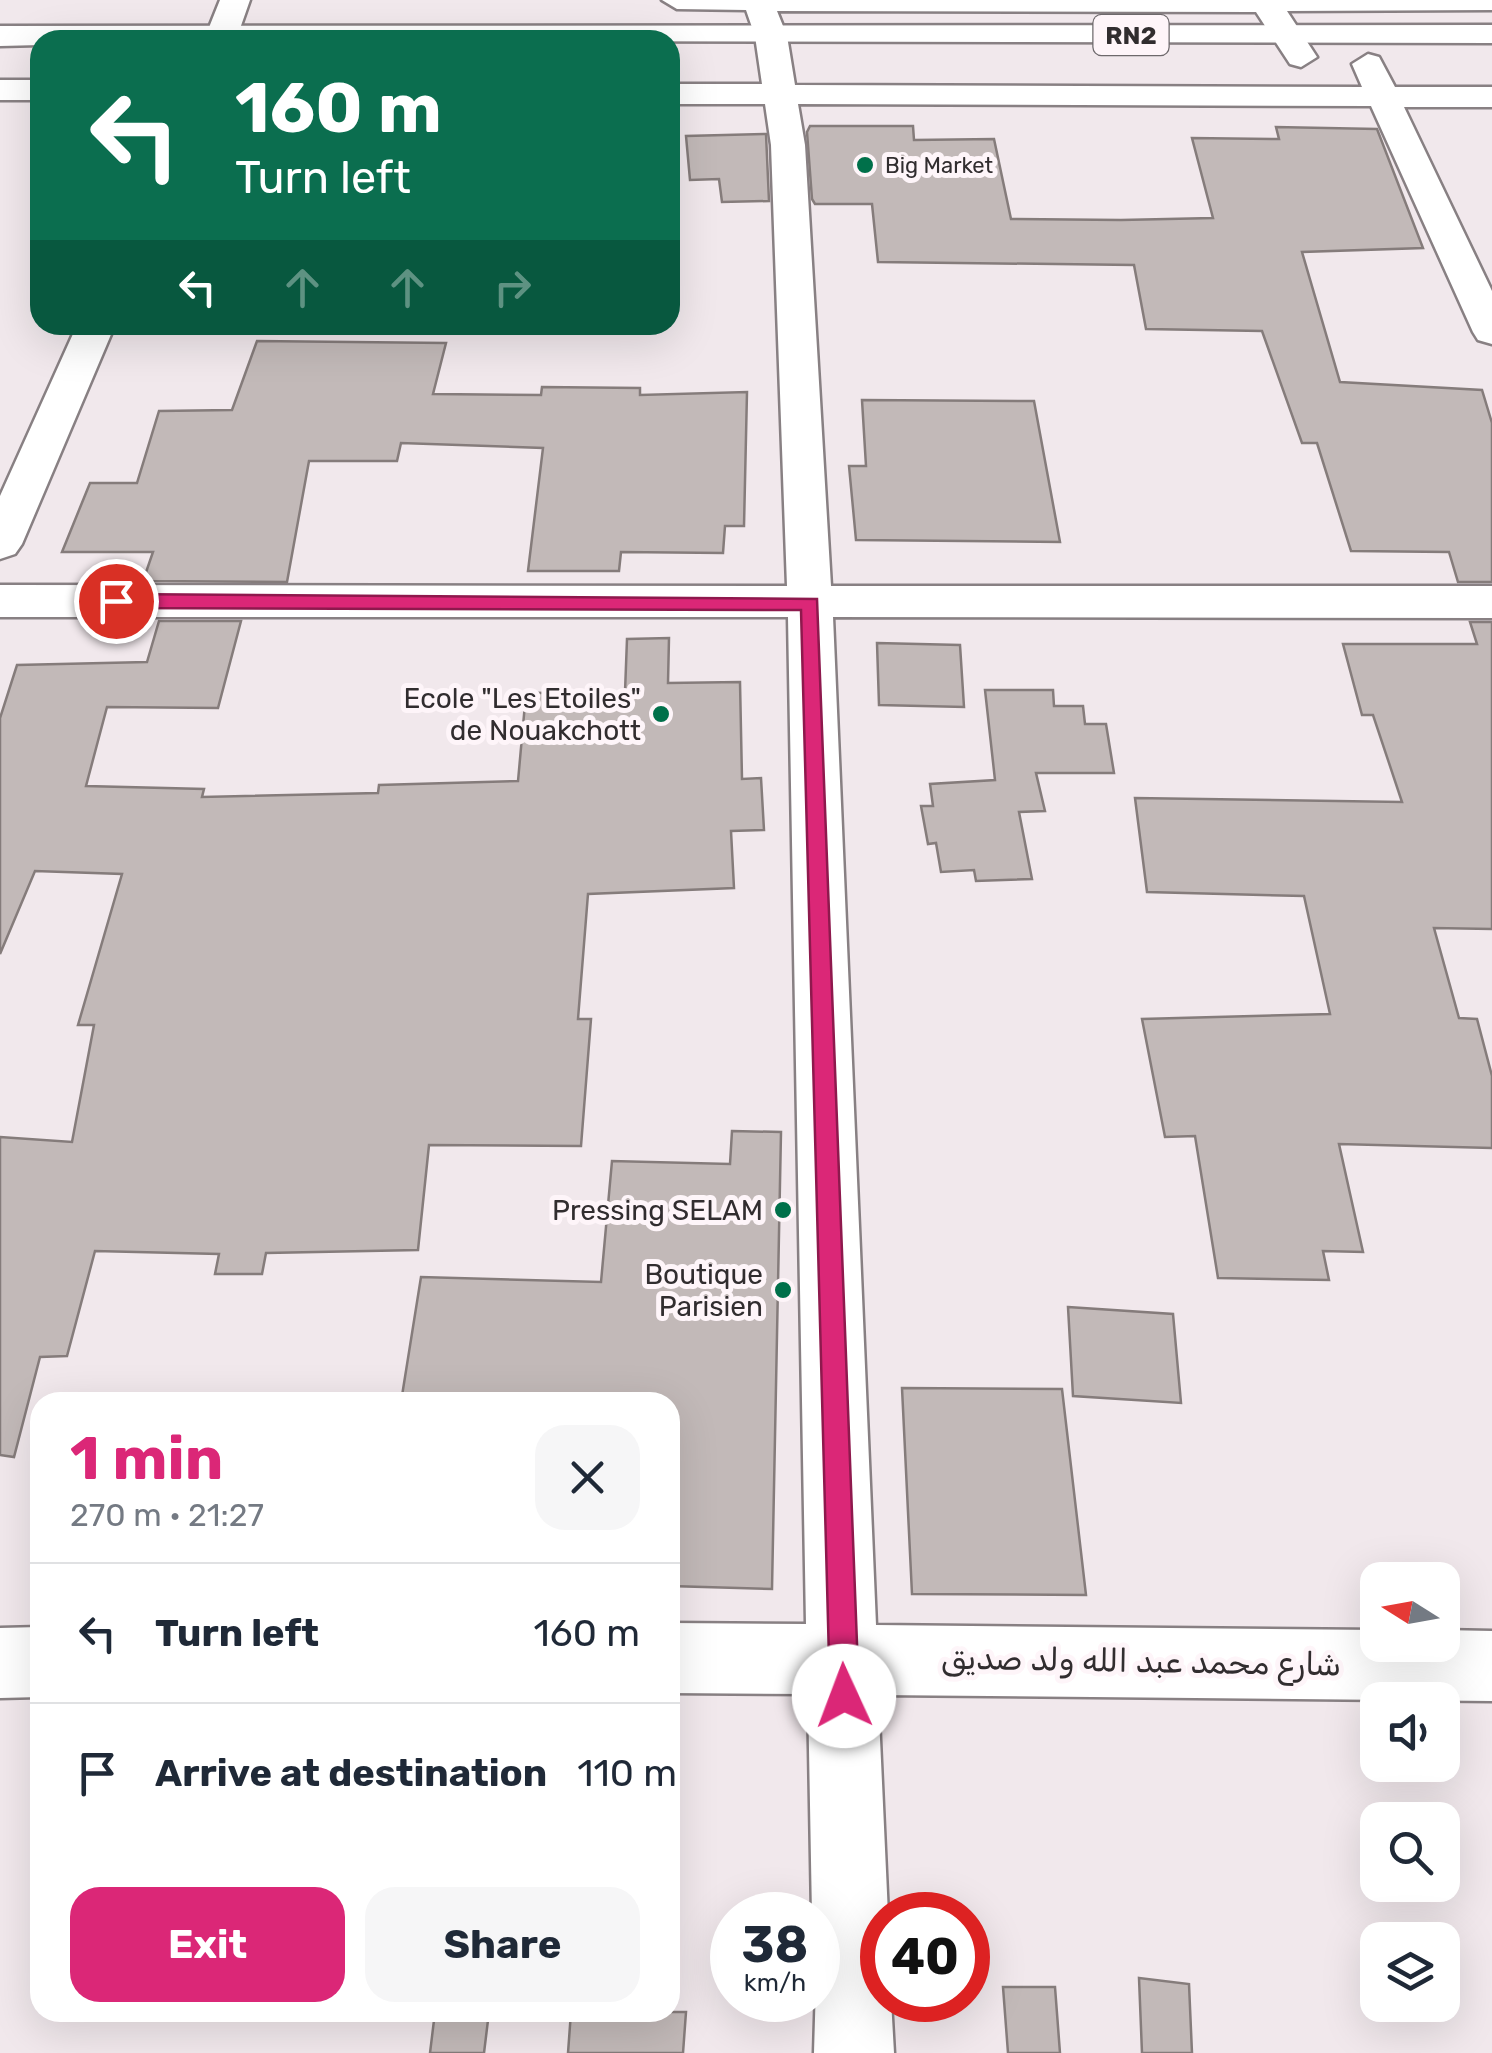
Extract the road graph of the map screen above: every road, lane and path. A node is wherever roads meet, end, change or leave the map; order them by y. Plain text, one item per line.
1 (235, 0) edge
2 (677, 0) edge
3 (1264, 1) edge
4 (1492, 1) edge
5 (224, 30) edge
6 (1492, 34) edge
7 (0, 36) edge
8 (30, 36) edge
9 (680, 37) edge
10 (768, 37) edge
11 (1295, 46) junction
12 (680, 53) edge
13 (1492, 56) edge
14 (1364, 57) junction
15 (0, 58) edge
16 (30, 58) edge
17 (680, 88) edge
18 (0, 90) edge
19 (30, 90) edge
20 (1382, 95) junction
21 (1492, 96) edge
22 (1492, 332) edge
23 (92, 335) edge
24 (0, 544) edge
25 (0, 600) edge
26 (1492, 602) edge
27 (810, 604) junction
28 (843, 1656) junction
29 (680, 1658) edge
30 (30, 1662) edge
31 (0, 1663) edge
32 (1492, 1666) edge
33 (854, 2053) edge

1 - 5 main road
2 - 10 main road
3 - 4 main road
3 - 10 main road
3 - 11 main road
6 - 11 main road, RN2
7 - 8 main road, RN2
9 - 10 main road, RN2
10 - 11 main road, RN2
10 - 12 main road, RN2
10 - 17 main road
10 - 20 main road
10 - 27 main road
11 - 14 main road, RN2
13 - 14 main road, RN2
14 - 20 main road
15 - 16 main road
18 - 19 main road
20 - 21 main road
20 - 22 main road
23 - 24 main road
25 - 27 main road
26 - 27 main road
27 - 28 main road
28 - 29 main road, شارع محمد عبد الله ولد صديق
28 - 32 main road, شارع محمد عبد الله ولد صديق
28 - 33 main road
30 - 31 main road

